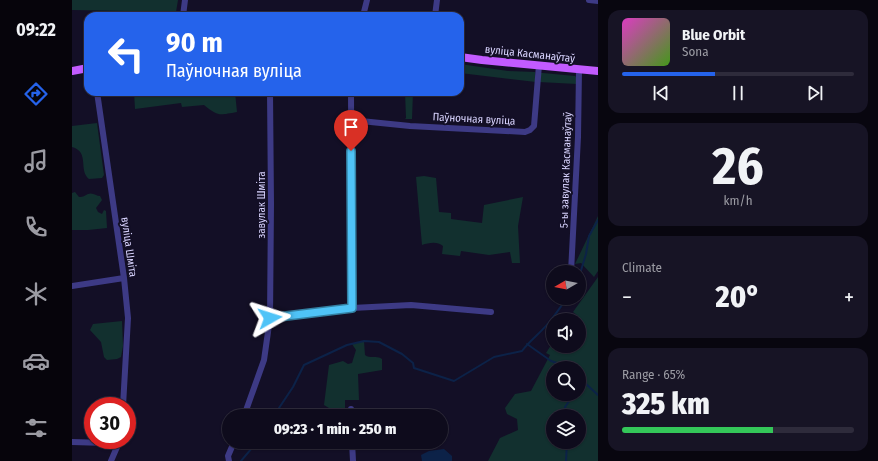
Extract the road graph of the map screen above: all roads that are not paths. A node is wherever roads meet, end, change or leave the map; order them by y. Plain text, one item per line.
1 (185, 0) edge
2 (366, 0) edge
3 (437, 0) edge
4 (589, 0) edge
5 (598, 1) edge
6 (184, 12) edge
7 (364, 12) edge
8 (436, 12) edge
9 (464, 58) edge
10 (539, 65) junction
11 (84, 69) edge
12 (579, 70) junction
13 (72, 71) edge
14 (598, 71) edge
15 (98, 96) edge
16 (270, 96) edge
17 (351, 96) edge
18 (351, 120) junction
19 (571, 265) edge
20 (124, 278) junction
21 (72, 286) edge
22 (352, 308) junction
23 (491, 312) dead end
24 (270, 318) junction
25 (124, 397) edge
26 (246, 409) edge
27 (72, 442) edge
28 (84, 442) edge
29 (117, 449) edge
30 (231, 449) edge
31 (352, 449) edge
32 (111, 461) edge
33 (228, 461) edge
34 (353, 461) edge

1 - 6 street
2 - 7 street
3 - 8 street
4 - 5 street
9 - 10 main road, вуліца Касманаўтаў
10 - 12 main road, вуліца Касманаўтаў
10 - 18 street, Паўночная вуліца
11 - 13 main road
12 - 14 main road, вуліца Касманаўтаў
12 - 19 street, 5-ы завулак Касманаўтаў
15 - 20 street, вуліца Шміта
16 - 24 street, завулак Шміта
17 - 18 street
18 - 22 street
20 - 21 street
20 - 25 street, вуліца Шміта
22 - 23 street
22 - 24 street
24 - 26 street, завулак Шміта
27 - 28 street
29 - 32 street
30 - 33 street
31 - 34 street

